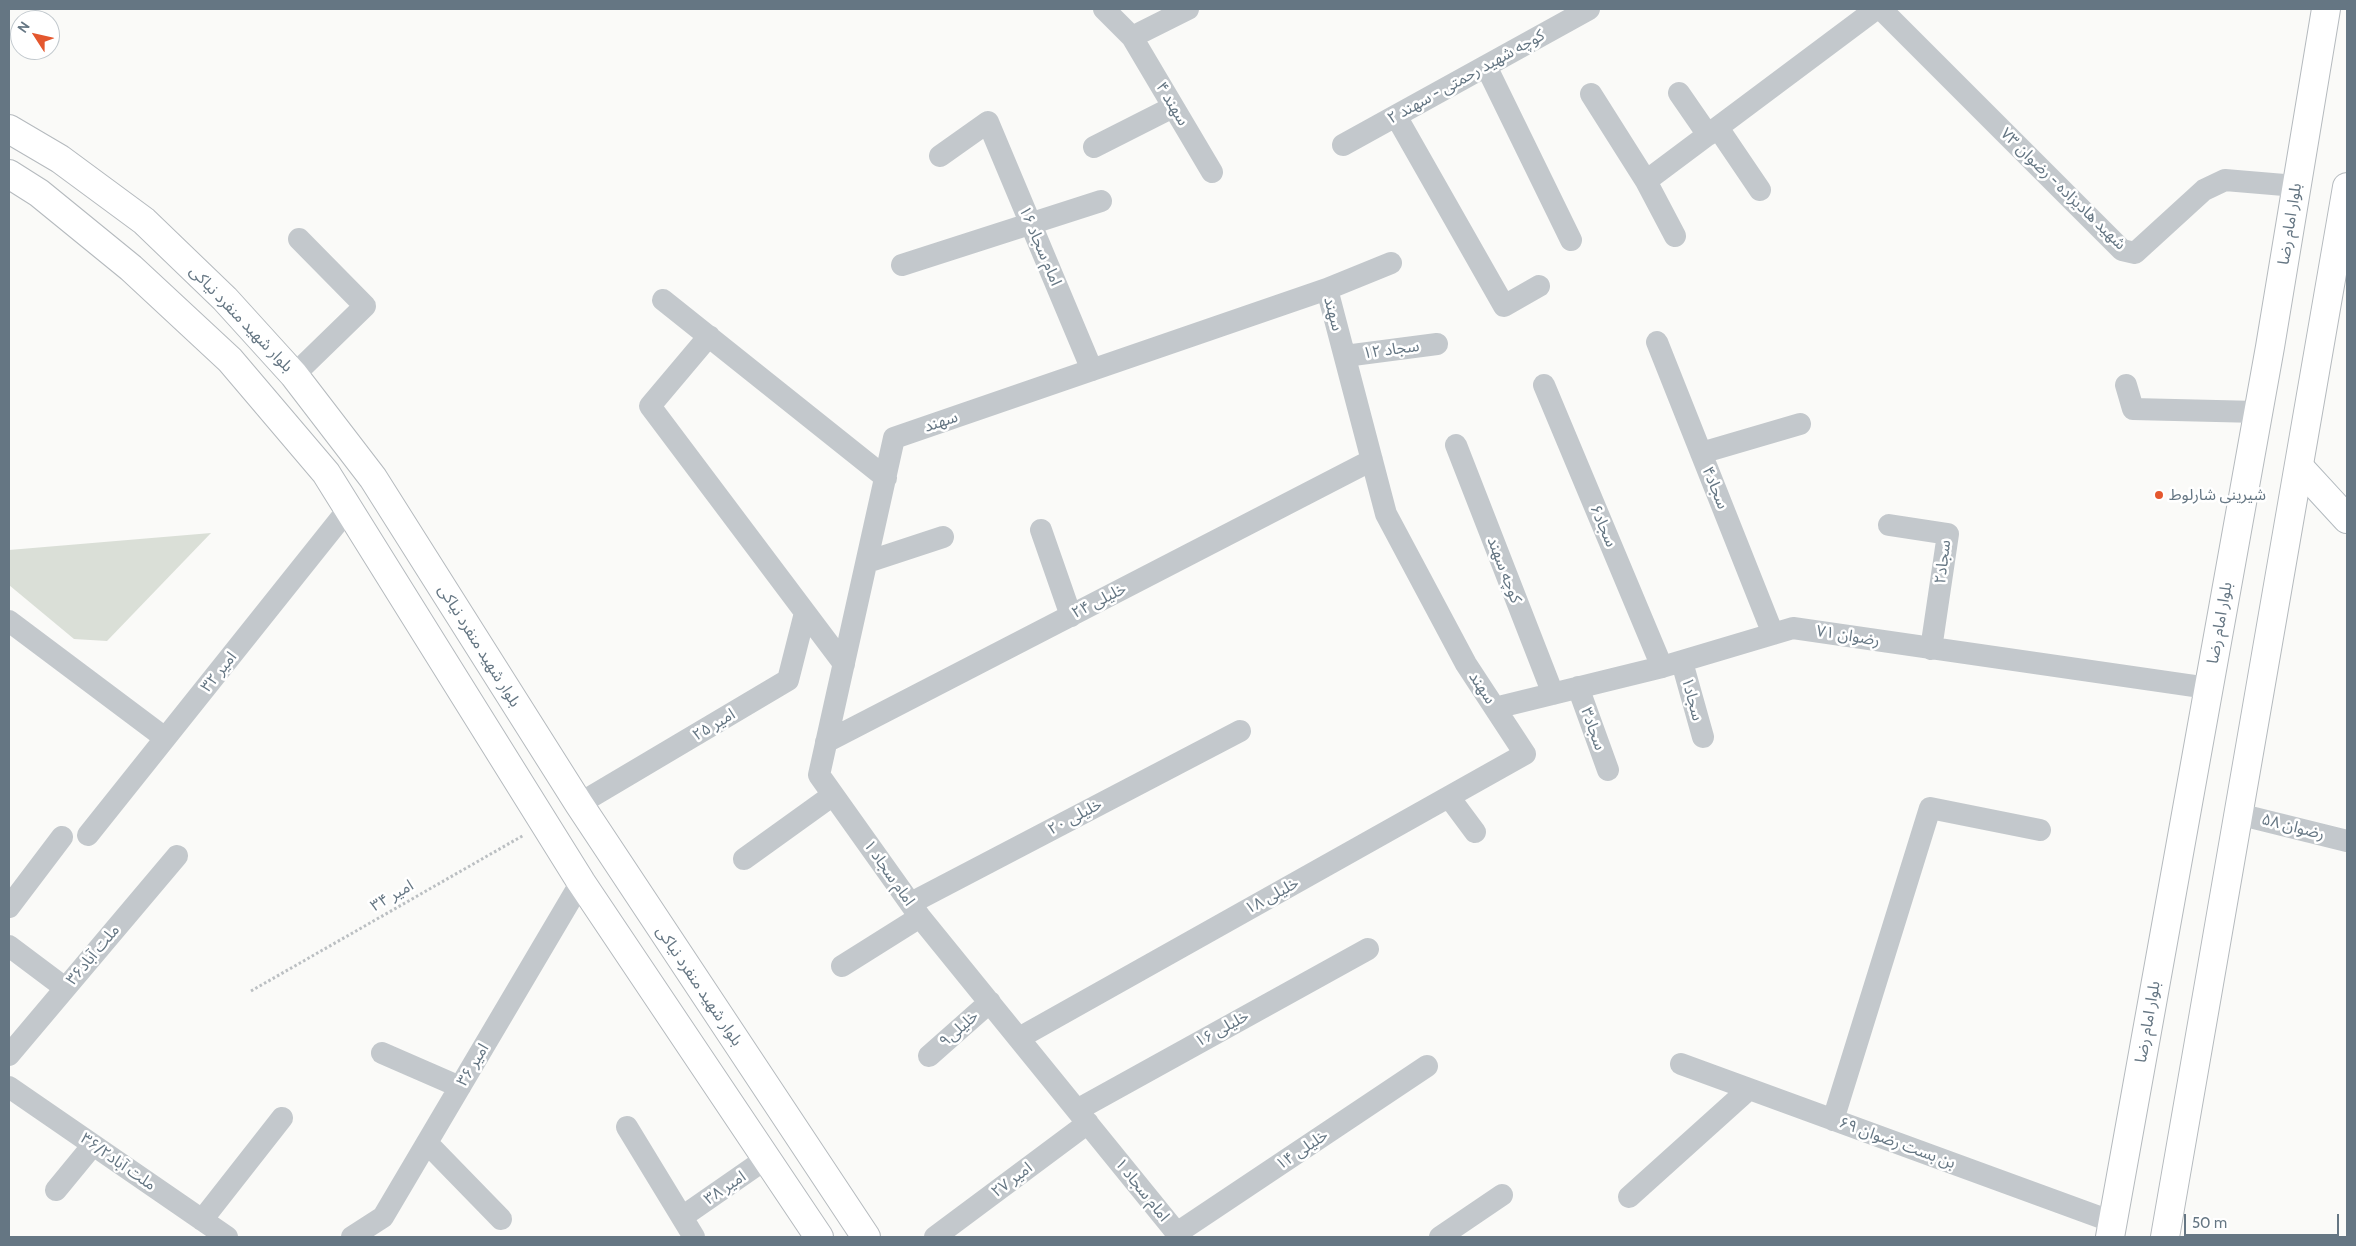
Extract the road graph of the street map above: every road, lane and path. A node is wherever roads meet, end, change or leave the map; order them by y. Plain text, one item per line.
1 (1104, 9) edge
2 (1188, 9) edge
3 (1589, 9) edge
4 (1876, 9) edge
5 (1881, 9) edge
6 (2326, 9) edge
7 (1132, 37) junction
8 (1486, 66) junction
9 (1679, 93) dead end
10 (1591, 94) dead end
11 (1173, 107) junction
12 (1396, 116) junction
13 (9, 129) edge
14 (1713, 131) junction
15 (1343, 145) dead end
16 (1094, 146) dead end
17 (940, 156) dead end
18 (1212, 172) dead end
19 (9, 174) edge
20 (1646, 181) junction
21 (2296, 186) junction
22 (2347, 187) edge
23 (1760, 190) dead end
24 (1101, 201) dead end
25 (1030, 223) junction
26 (2344, 227) edge
27 (1675, 236) dead end
28 (300, 239) dead end
29 (1571, 240) dead end
30 (1390, 263) dead end
31 (902, 265) dead end
32 (1539, 286) dead end
33 (1327, 288) junction
34 (663, 300) dead end
35 (709, 336) junction
36 (1657, 342) dead end
37 (1437, 344) dead end
38 (1345, 356) junction
39 (1092, 370) junction
40 (294, 375) junction
41 (1544, 385) dead end
42 (2126, 385) dead end
43 (2258, 412) junction
44 (1800, 424) dead end
45 (894, 438) joint
46 (1456, 445) dead end
47 (1701, 453) junction
48 (1372, 460) junction
49 (2300, 469) junction
50 (886, 478) junction
51 (349, 508) junction
52 (2347, 519) edge
53 (1888, 525) dead end
54 (1041, 530) dead end
55 (943, 537) dead end
56 (867, 562) junction
57 (805, 613) junction
58 (1071, 616) junction
59 (9, 621) edge
60 (1773, 634) junction
61 (1931, 648) junction
62 (844, 664) junction
63 (1672, 664) junction
64 (1578, 688) junction
65 (2208, 688) junction
66 (1552, 694) junction
67 (1495, 708) junction
68 (1240, 731) dead end
69 (1703, 737) dead end
70 (166, 738) junction
71 (826, 742) junction
72 (1525, 754) joint
73 (1608, 770) dead end
74 (834, 795) junction
75 (1449, 797) junction
76 (579, 804) junction
77 (2238, 814) junction
78 (546, 823) junction
79 (2040, 830) dead end
80 (1475, 832) dead end
81 (88, 835) dead end
82 (62, 836) dead end
83 (2347, 841) edge
84 (177, 856) dead end
85 (744, 860) dead end
86 (581, 882) junction
87 (9, 906) edge
88 (915, 910) junction
89 (9, 946) edge
90 (1368, 949) dead end
91 (842, 966) dead end
92 (65, 988) junction
93 (251, 991) dead end
94 (990, 1002) junction
95 (1019, 1038) junction
96 (382, 1053) dead end
97 (9, 1055) edge
98 (929, 1056) dead end
99 (1681, 1064) dead end
100 (1427, 1066) dead end
101 (9, 1086) edge
102 (460, 1087) junction
103 (1749, 1088) junction
104 (1082, 1116) junction
105 (282, 1118) dead end
106 (1833, 1120) junction
107 (627, 1127) dead end
108 (427, 1143) junction
109 (93, 1145) junction
110 (767, 1158) junction
111 (56, 1190) dead end
112 (1502, 1195) dead end
113 (1629, 1197) dead end
114 (682, 1217) junction
115 (502, 1219) dead end
116 (202, 1220) junction
117 (2111, 1229) edge
118 (1179, 1235) edge
119 (227, 1237) edge
120 (352, 1237) edge
121 (694, 1237) edge
122 (819, 1237) edge
123 (866, 1237) edge
124 (936, 1237) edge
125 (1440, 1237) edge
126 (2165, 1237) edge

1 - 7 street, سهند ۴
2 - 7 street
3 - 8 street, کوچه شهید رحمتی - سهند ۲
4 - 14 street
5 - 21 street, شهید هادیزاده - رضوان ۷۳
6 - 21 main road, بلوار امام رضا
7 - 11 street, سهند ۴
8 - 12 street, کوچه شهید رحمتی - سهند ۲
8 - 29 street
9 - 14 street
10 - 20 street
11 - 16 street
11 - 18 street, سهند ۴
12 - 15 street, کوچه شهید رحمتی - سهند ۲
12 - 32 street
13 - 40 main road, بلوار شهید منفرد نیاکی
14 - 20 street
14 - 23 street
17 - 25 street, امام سجاد ۱۶
19 - 51 main road
20 - 27 street
21 - 43 main road, بلوار امام رضا
22 - 26 main road
24 - 25 street
25 - 31 street
25 - 39 street, امام سجاد ۱۶
26 - 49 main road
28 - 40 street
30 - 33 street
33 - 38 street, سهند
33 - 39 street, سهند
34 - 35 street
35 - 50 street
35 - 57 street
36 - 47 street, سجاد۴
37 - 38 street, سجاد ۱۲
38 - 48 street, سهند
39 - 45 street, سهند
40 - 76 main road, بلوار شهید منفرد نیاکی
41 - 63 street, سجاد۶
42 - 43 street
43 - 65 main road, بلوار امام رضا
44 - 47 street
45 - 50 street, امام سجاد ۱
46 - 66 street, كوچه سهند
47 - 60 street, سجاد۴
48 - 58 street, خلیلی ۲۴
48 - 67 street, سهند
49 - 52 main road
49 - 77 main road
50 - 56 street, امام سجاد ۱
51 - 70 street, امیر ۳۲
51 - 78 main road
53 - 61 street, سجاد۲
54 - 58 street
55 - 56 street
56 - 62 street, امام سجاد ۱
57 - 62 street
57 - 76 street, امیر ۲۵
58 - 71 street, خلیلی ۲۴
59 - 70 street
60 - 61 street, رضوان ۷۱
60 - 63 street, رضوان ۷۱
61 - 65 street, رضوان ۷۱
62 - 71 street, امام سجاد ۱
63 - 64 street, رضوان ۷۱
63 - 69 street, سجاد۱
64 - 66 street, رضوان ۷۱
64 - 73 street, سجاد۳
65 - 117 main road, بلوار امام رضا
66 - 67 street, رضوان ۷۱
67 - 72 street, سهند
68 - 88 street, خلیلی ۲۰
70 - 81 street, امیر ۳۲
71 - 74 street, امام سجاد ۱
72 - 75 street, خلیلی ۱۸
74 - 85 street
74 - 88 street, امام سجاد ۱
75 - 80 street
75 - 95 street, خلیلی ۱۸
76 - 78 main road
76 - 123 main road, بلوار شهید منفرد نیاکی
77 - 83 street, رضوان ۵۸
77 - 126 main road
78 - 86 main road
78 - 93 path, امیر ۳۴
79 - 106 street
82 - 87 street
84 - 92 street, ملت آباد۳۶
86 - 102 street, امیر ۳۶
86 - 110 main road
88 - 91 street, خلیلی ۲۰
88 - 94 street, امام سجاد ۱
89 - 92 street
90 - 104 street, خلیلی ۱۶
92 - 97 street, ملت آباد۳۶
94 - 95 street, امام سجاد ۱
94 - 98 street, خلیلی۹
95 - 104 street, امام سجاد ۱
96 - 102 street
99 - 103 street, بن بست رضوان ۶۹
100 - 118 street, خلیلی ۱۴
101 - 109 street, ملت آباد۳۶/۲
102 - 108 street, امیر ۳۶
103 - 106 street, بن بست رضوان ۶۹
103 - 113 street
104 - 118 street, امام سجاد ۱
104 - 124 street, امیر ۲۷
105 - 116 street
106 - 117 street, بن بست رضوان ۶۹
107 - 114 street
108 - 115 street
108 - 120 street, امیر ۳۶
109 - 111 street
109 - 116 street, ملت آباد۳۶/۲
110 - 114 street, امیر ۳۸
110 - 122 main road
112 - 125 street
114 - 121 street
116 - 119 street, ملت آباد۳۶/۲

